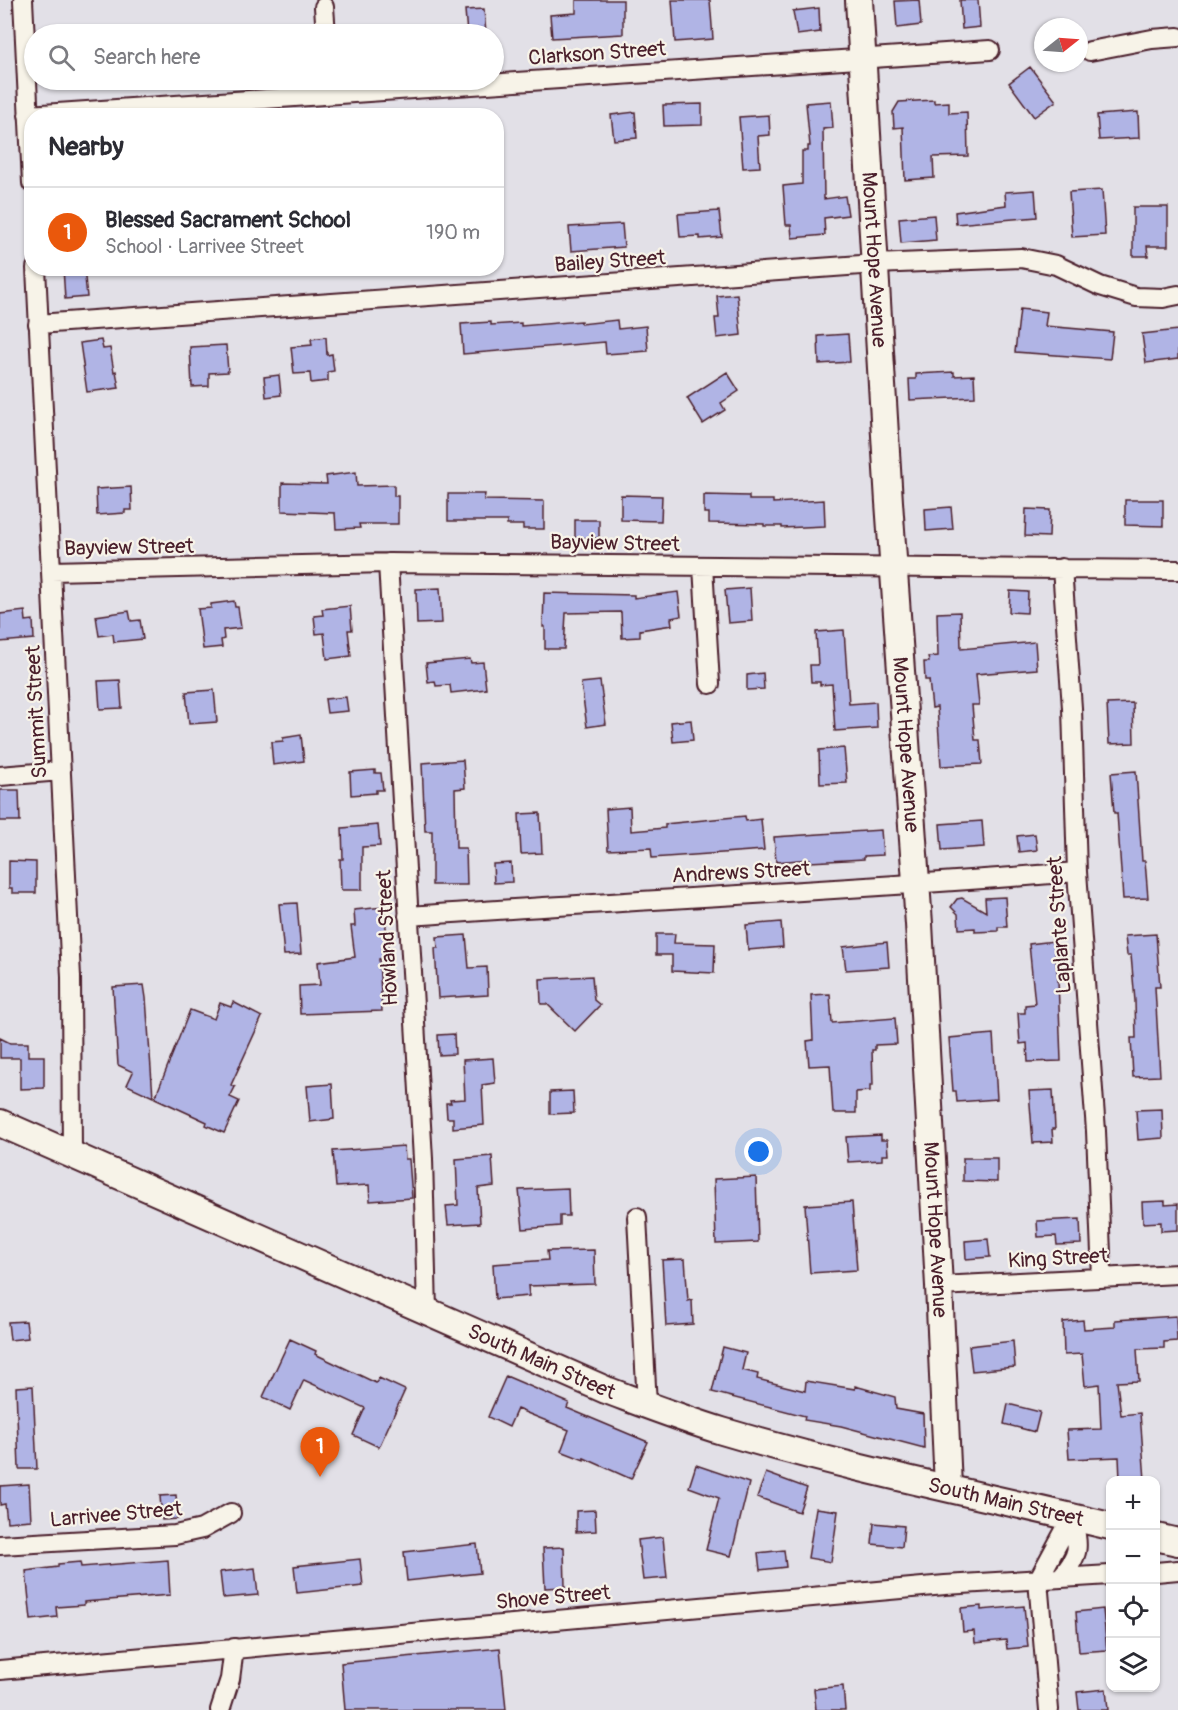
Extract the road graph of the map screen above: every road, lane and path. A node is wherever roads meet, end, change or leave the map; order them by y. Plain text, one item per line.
1 (23, 0) edge
2 (859, 0) edge
3 (324, 7) dead end
4 (24, 24) edge
5 (325, 24) edge
6 (1178, 37) edge
7 (990, 50) dead end
8 (1090, 51) dead end
9 (863, 60) junction
10 (504, 78) edge
11 (27, 90) edge
12 (290, 90) edge
13 (28, 108) edge
14 (101, 108) edge
15 (875, 264) junction
16 (36, 276) edge
17 (1178, 295) edge
18 (38, 324) junction
19 (388, 563) junction
20 (703, 566) junction
21 (894, 568) junction
22 (1062, 568) junction
23 (1178, 570) edge
24 (52, 571) junction
25 (710, 684) dead end
26 (61, 771) junction
27 (0, 776) edge
28 (1077, 872) junction
29 (916, 885) junction
30 (408, 916) junction
31 (0, 1123) edge
32 (72, 1155) junction
33 (637, 1217) dead end
34 (1178, 1275) edge
35 (1102, 1278) junction
36 (939, 1286) junction
37 (426, 1311) junction
38 (647, 1405) junction
39 (948, 1487) junction
40 (231, 1513) dead end
41 (1072, 1516) junction
42 (1106, 1525) edge
43 (1160, 1538) edge
44 (1178, 1542) edge
45 (0, 1545) edge
46 (1178, 1570) edge
47 (1160, 1572) edge
48 (1106, 1575) edge
49 (1060, 1578) junction
50 (1038, 1580) junction
51 (234, 1648) junction
52 (0, 1670) edge
53 (220, 1710) edge
54 (1049, 1710) edge

1 - 4 street
2 - 9 main road, Mount Hope Avenue
3 - 5 street
6 - 8 street
7 - 9 street, Clarkson Street
9 - 10 street, Clarkson Street
9 - 15 main road, Mount Hope Avenue
11 - 13 street
12 - 14 street, Clarkson Street
15 - 17 street, Bailey Street
15 - 18 street, Bailey Street
15 - 21 main road, Mount Hope Avenue
16 - 18 street, Summit Street
18 - 24 street, Summit Street
19 - 20 street, Bayview Street
19 - 24 street, Bayview Street
19 - 30 street, Howland Street
20 - 21 street, Bayview Street
20 - 25 street
21 - 22 street, Bayview Street
21 - 29 main road, Mount Hope Avenue
22 - 23 street, Bayview Street
22 - 28 street, Laplante Street
24 - 26 street, Summit Street
26 - 27 street
26 - 32 street, Summit Street
28 - 29 street, Andrews Street
28 - 35 street, Laplante Street
29 - 30 street, Andrews Street
29 - 36 main road, Mount Hope Avenue
30 - 37 street, Howland Street
31 - 32 main road, South Main Street
32 - 37 main road, South Main Street
33 - 38 street
34 - 35 street, King Street
35 - 36 street, King Street
36 - 39 main road, Mount Hope Avenue
37 - 38 main road, South Main Street
38 - 39 main road, South Main Street
39 - 41 main road, South Main Street
40 - 45 street, Larrivee Street
41 - 42 main road, South Main Street
41 - 49 street
41 - 50 street
43 - 44 main road
46 - 47 street
48 - 49 street, Shove Street
49 - 50 street, Shove Street
50 - 51 street, Shove Street
50 - 54 street
51 - 52 street, Shove Street
51 - 53 street

